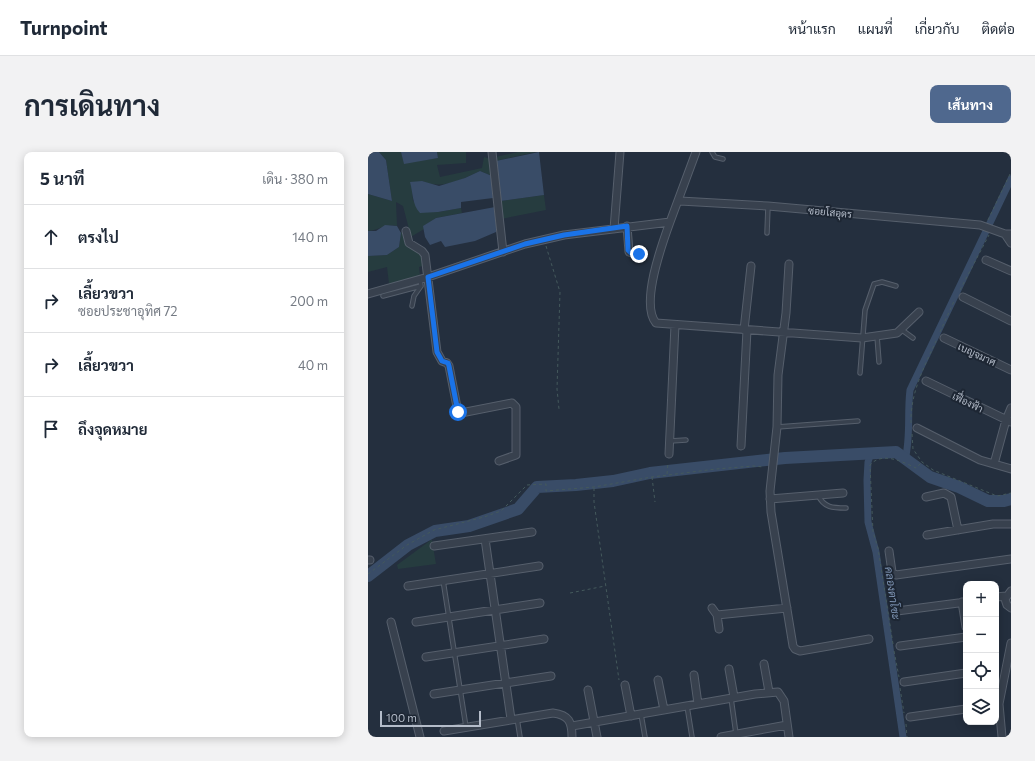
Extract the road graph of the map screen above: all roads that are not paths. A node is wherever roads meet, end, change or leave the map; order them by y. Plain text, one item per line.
1 (492, 152) edge
2 (620, 152) edge
3 (696, 152) edge
4 (712, 152) edge
5 (723, 159) dead end
6 (680, 201) junction
7 (768, 206) junction
8 (670, 222) junction
9 (627, 226) junction
10 (614, 229) junction
11 (406, 231) dead end
12 (767, 232) dead end
13 (1008, 234) edge
14 (1011, 243) edge
15 (503, 252) junction
16 (639, 254) dead end
17 (986, 260) dead end
18 (789, 264) dead end
19 (751, 266) dead end
20 (1011, 271) edge
21 (428, 277) junction
22 (420, 283) junction
23 (896, 286) dead end
24 (368, 294) edge
25 (961, 294) road end
26 (383, 296) dead end
27 (412, 306) dead end
28 (919, 312) dead end
29 (1011, 321) edge
30 (675, 325) junction
31 (746, 330) junction
32 (902, 330) junction
33 (783, 333) junction
34 (877, 336) junction
35 (862, 338) junction
36 (913, 338) dead end
37 (944, 338) dead end
38 (879, 362) dead end
39 (1011, 370) edge
40 (860, 372) dead end
41 (926, 381) dead end
42 (1011, 408) edge
43 (858, 421) dead end
44 (1008, 421) edge
45 (777, 427) junction
46 (917, 428) dead end
47 (686, 440) dead end
48 (670, 441) junction
49 (741, 446) dead end
50 (669, 454) road end
51 (499, 461) dead end
52 (994, 464) junction
53 (1011, 469) edge
54 (843, 493) dead end
55 (818, 495) junction
56 (926, 497) dead end
57 (770, 499) junction
58 (846, 508) dead end
59 (1011, 524) edge
60 (958, 530) junction
61 (532, 532) dead end
62 (927, 535) dead end
63 (485, 539) junction
64 (434, 546) dead end
65 (889, 551) dead end
66 (1011, 559) edge
67 (538, 566) dead end
68 (490, 574) junction
69 (443, 580) junction
70 (408, 586) dead end
71 (1008, 594) edge
72 (963, 602) edge
73 (540, 603) dead end
74 (712, 608) dead end
75 (787, 608) junction
76 (1011, 608) edge
77 (495, 610) junction
78 (897, 611) dead end
79 (717, 614) junction
80 (449, 617) junction
81 (391, 622) dead end
82 (416, 622) dead end
83 (719, 629) dead end
84 (963, 637) edge
85 (544, 639) dead end
86 (869, 640) dead end
87 (1011, 643) edge
88 (500, 645) junction
89 (900, 646) dead end
90 (454, 652) junction
91 (426, 658) dead end
92 (764, 664) dead end
93 (729, 669) dead end
94 (963, 673) edge
95 (694, 675) dead end
96 (551, 676) dead end
97 (658, 680) dead end
98 (506, 682) junction
99 (904, 682) dead end
100 (625, 685) dead end
101 (460, 689) junction
102 (588, 690) dead end
103 (768, 692) junction
104 (434, 694) dead end
105 (732, 698) junction
106 (999, 699) edge
107 (698, 704) junction
108 (687, 706) junction
109 (963, 709) edge
110 (664, 710) junction
111 (999, 712) edge
112 (641, 714) junction
113 (631, 716) junction
114 (910, 717) dead end
115 (514, 719) junction
116 (594, 723) junction
117 (787, 725) junction
118 (572, 726) junction
119 (466, 727) junction
120 (444, 731) dead end
121 (734, 735) edge
122 (420, 737) edge
123 (520, 737) edge
124 (572, 737) edge
125 (597, 737) edge
126 (645, 737) edge
127 (692, 737) edge
128 (721, 737) edge
129 (789, 737) edge
130 (1002, 737) edge

1 - 15 street
2 - 10 street
3 - 6 street
4 - 5 lane
6 - 7 street, ซอยโสอุดร
6 - 8 street
7 - 12 lane
7 - 13 street, ซอยโสอุดร
8 - 9 street
8 - 30 street
9 - 10 street
9 - 16 street
10 - 15 street
11 - 21 street
13 - 14 street
15 - 21 street
17 - 20 street
18 - 33 street
19 - 31 street
21 - 22 street
21 - 51 street
22 - 24 street
22 - 26 lane
22 - 27 lane
23 - 35 lane
25 - 29 street
28 - 32 street
30 - 31 street
30 - 48 street
31 - 33 street
31 - 49 street
32 - 34 street
32 - 36 lane
33 - 35 street
33 - 45 street
34 - 35 street
34 - 38 lane
35 - 40 lane
37 - 39 street, เบญจมาศ
41 - 44 street, เฟื่องฟ้า
42 - 44 street
43 - 45 lane
44 - 52 street
45 - 57 street
46 - 52 street
47 - 48 lane
48 - 50 street
52 - 53 street
54 - 55 street
55 - 57 street
55 - 58 lane
56 - 60 street
57 - 75 street
59 - 60 street
60 - 62 street
61 - 63 street
63 - 64 street
63 - 68 street
65 - 66 street
67 - 68 street
68 - 69 street
68 - 77 street
69 - 70 street
69 - 80 lane
71 - 76 street
72 - 78 street
73 - 77 street
74 - 79 street
75 - 79 street
75 - 86 street
77 - 80 street
77 - 88 street
79 - 83 street
80 - 82 street
80 - 90 lane
81 - 122 street
84 - 89 street
85 - 88 street
87 - 106 street
88 - 90 street
88 - 98 street
90 - 91 street
90 - 101 lane
92 - 103 street
93 - 105 street
94 - 99 street
95 - 107 street
96 - 98 street
97 - 110 street
98 - 101 street
98 - 115 street
100 - 113 street
101 - 104 street
101 - 119 lane
102 - 116 street
103 - 105 street
103 - 117 street
105 - 107 street
105 - 121 lane
107 - 108 street
108 - 110 street
108 - 127 lane
109 - 114 street
110 - 112 street
111 - 130 street
112 - 113 street
112 - 126 lane
113 - 116 street
115 - 118 street
115 - 119 street
115 - 123 lane
116 - 118 street
116 - 125 street
117 - 121 street
117 - 129 street
118 - 124 street
119 - 120 street
121 - 128 street

